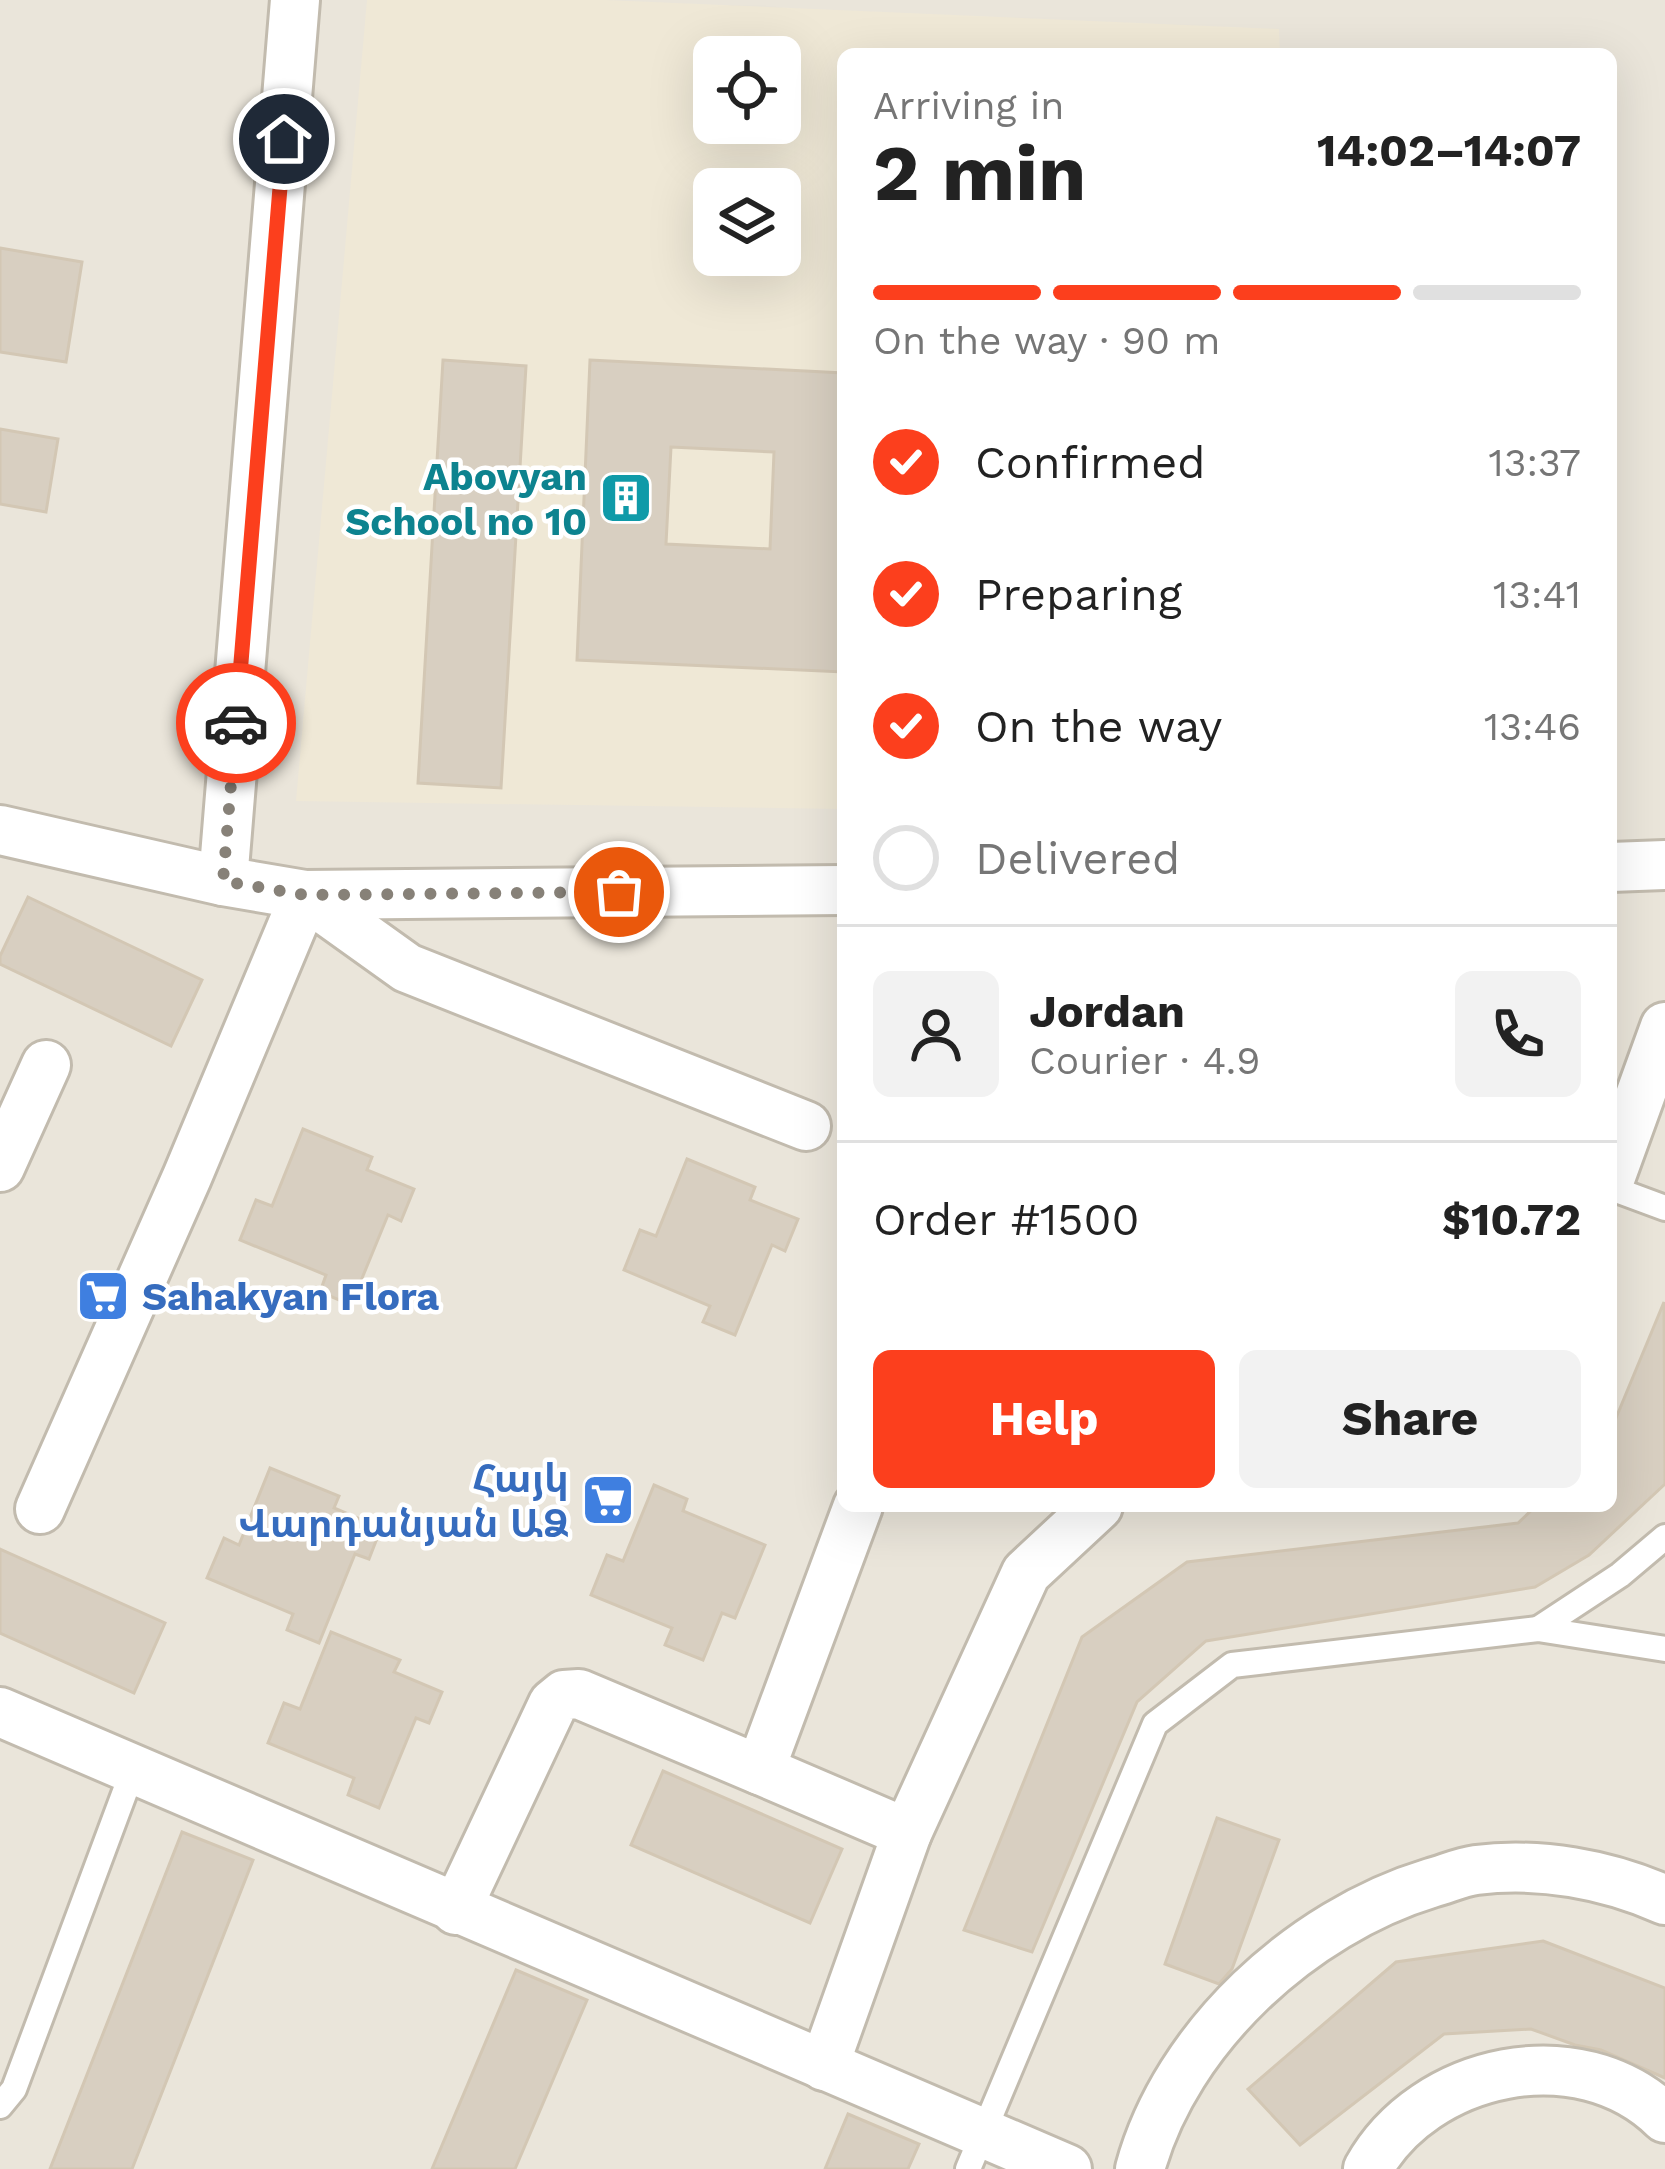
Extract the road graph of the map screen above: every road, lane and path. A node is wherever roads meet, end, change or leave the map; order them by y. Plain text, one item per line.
1 (295, 0) edge
2 (0, 830) edge
3 (1665, 865) edge
4 (1617, 868) edge
5 (223, 881) junction
6 (837, 890) edge
7 (305, 895) junction
8 (1665, 1028) edge
9 (46, 1066) dead end
10 (806, 1126) dead end
11 (1617, 1160) edge
12 (0, 1167) edge
13 (1617, 1190) edge
14 (1665, 1208) edge
15 (40, 1509) dead end
16 (856, 1512) edge
17 (1093, 1512) edge
18 (1665, 1537) edge
19 (1538, 1629) junction
20 (1665, 1649) edge
21 (0, 1712) edge
22 (133, 1770) junction
23 (760, 1770) junction
24 (907, 1833) junction
25 (1665, 1900) edge
26 (457, 1910) junction
27 (824, 2066) junction
28 (0, 2106) edge
29 (1665, 2118) edge
30 (975, 2151) edge
31 (1142, 2168) edge
32 (1067, 2169) edge
33 (1368, 2169) edge

1 - 5 street
2 - 5 street
3 - 4 street
5 - 7 street
6 - 7 street
7 - 10 street
7 - 15 street
8 - 11 street
9 - 12 street
13 - 14 lane
16 - 23 street
17 - 24 street
18 - 19 lane
19 - 20 lane
19 - 30 lane
21 - 22 street
22 - 26 street
22 - 28 lane
23 - 24 street
23 - 26 street
24 - 27 street
25 - 31 street
26 - 27 street
27 - 30 street
29 - 33 street
30 - 32 street

